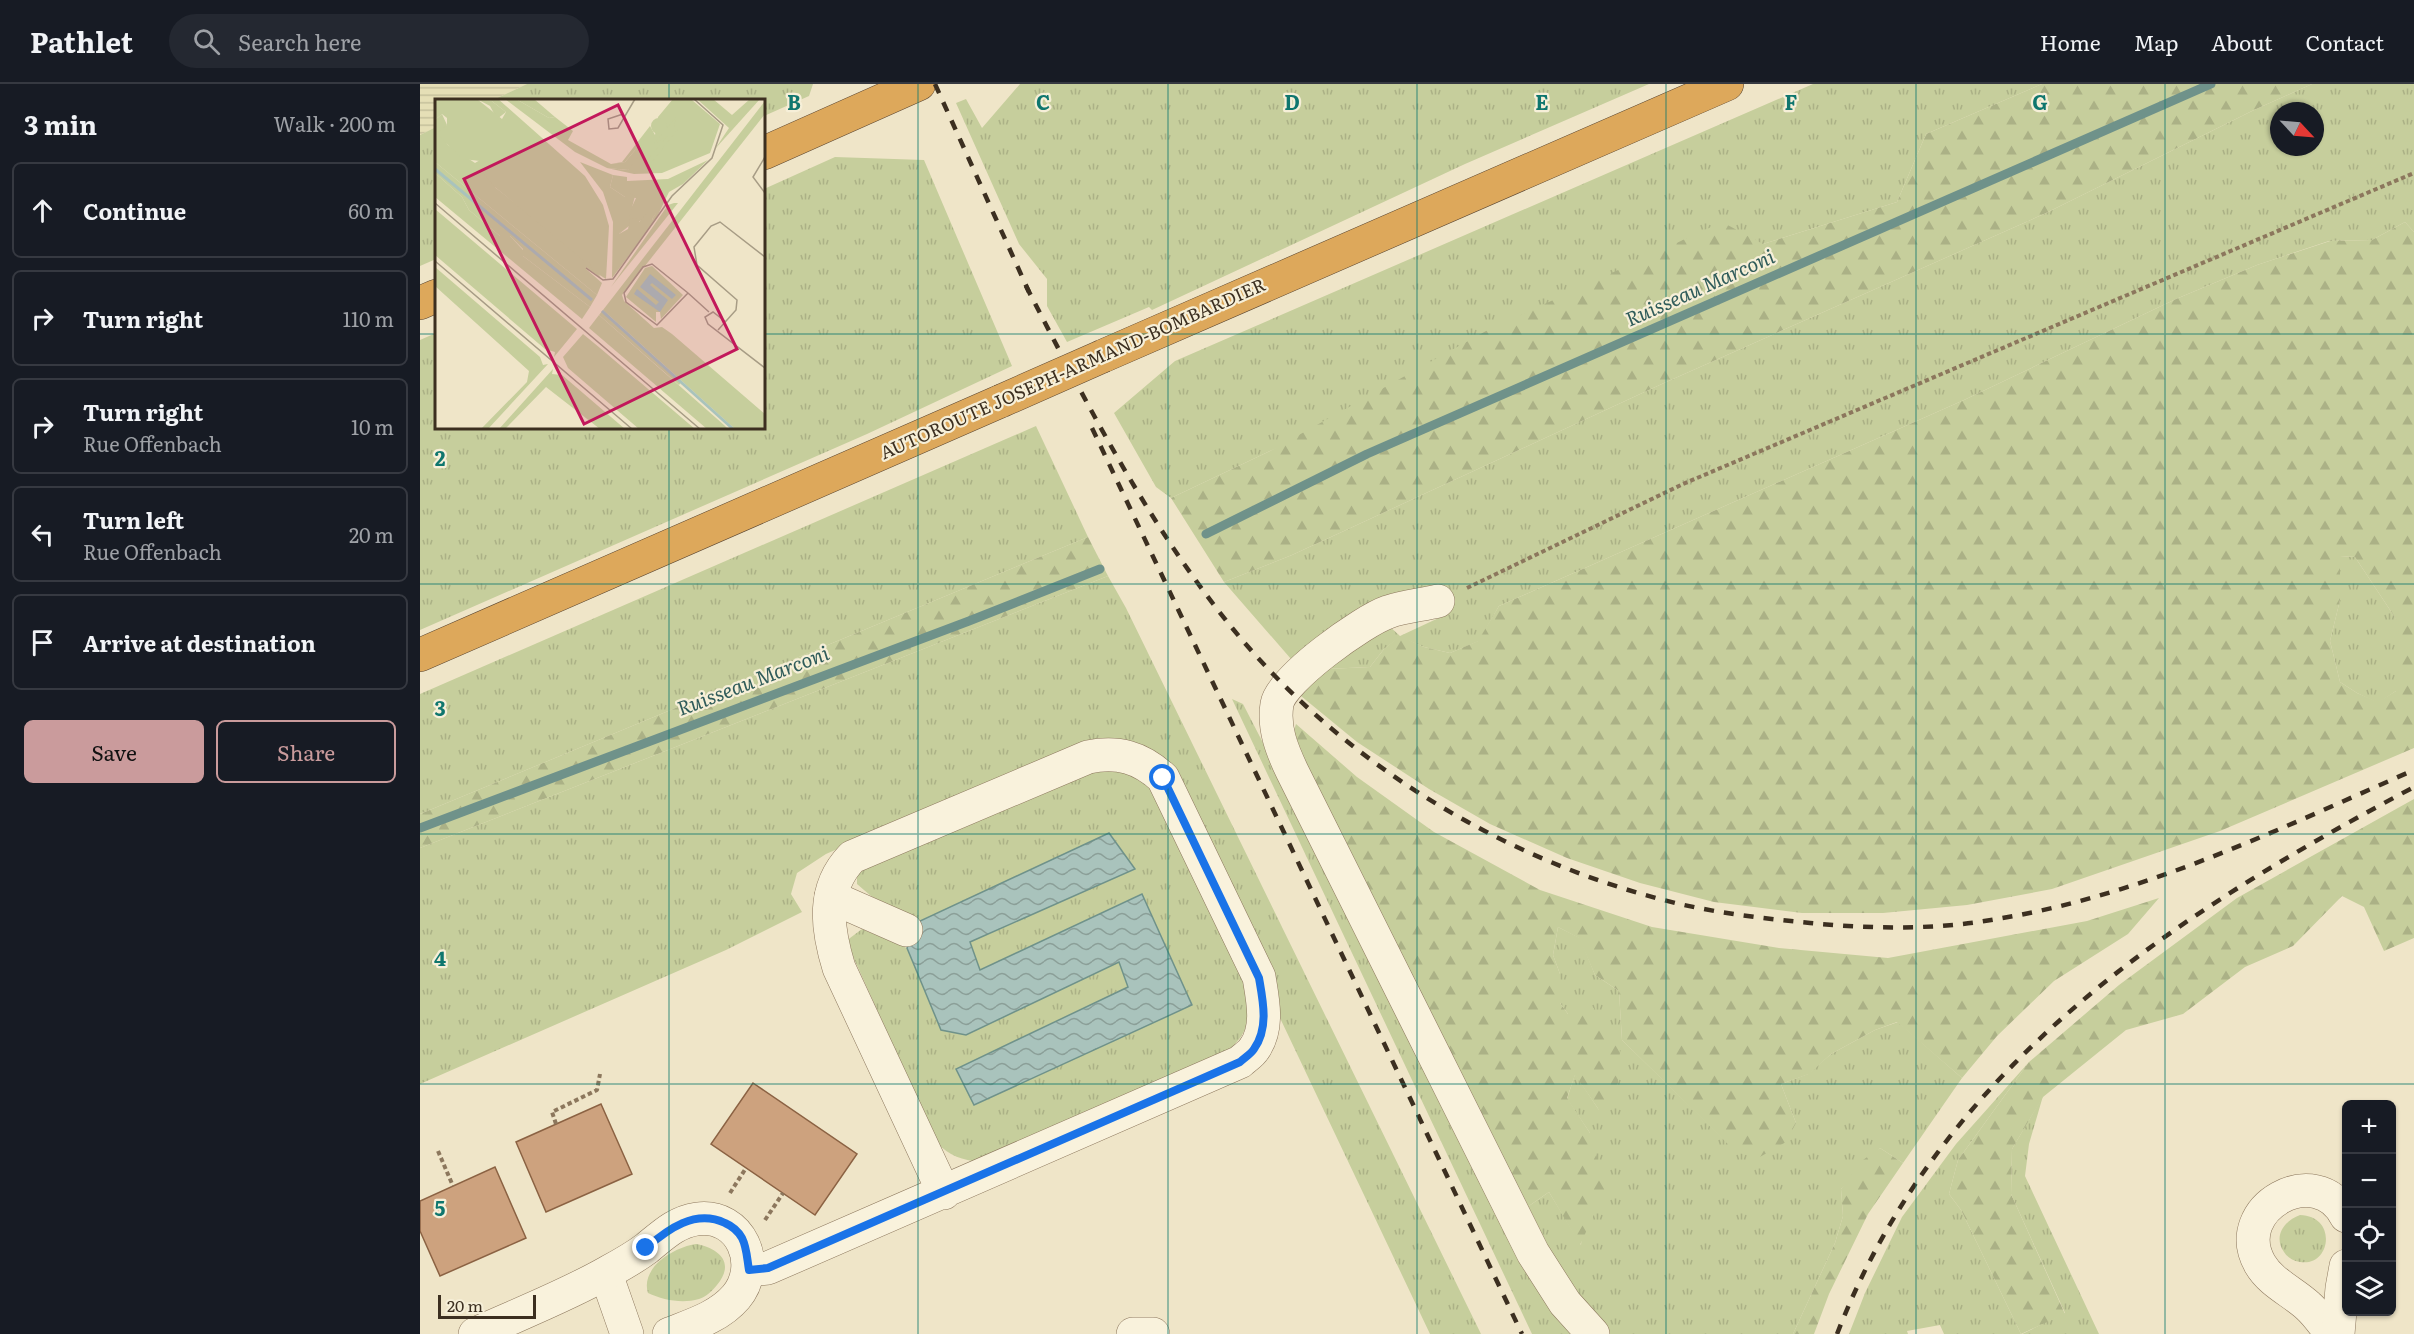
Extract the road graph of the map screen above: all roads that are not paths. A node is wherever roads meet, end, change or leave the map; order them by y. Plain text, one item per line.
1 (919, 84) edge
2 (1727, 84) edge
3 (765, 153) edge
4 (435, 296) edge
5 (420, 303) edge
6 (1438, 602) road end
7 (420, 655) edge
8 (831, 897) junction
9 (906, 930) dead end
10 (944, 1193) junction
11 (2342, 1209) edge
12 (749, 1270) junction
13 (606, 1274) junction
14 (2342, 1288) edge
15 (475, 1334) edge
16 (627, 1334) edge
17 (669, 1334) edge
18 (1133, 1334) edge
19 (1152, 1334) edge
20 (1593, 1334) edge
21 (2332, 1334) edge
22 (2338, 1334) edge

1 - 3 highway
2 - 7 highway, AUTOROUTE JOSEPH-ARMAND-BOMBARDIER, bridge
4 - 5 highway
6 - 20 street
8 - 9 street
8 - 10 street
8 - 10 street
10 - 12 street
11 - 21 street
12 - 13 street
12 - 17 street
13 - 15 street
13 - 16 street
14 - 22 street
18 - 19 street

